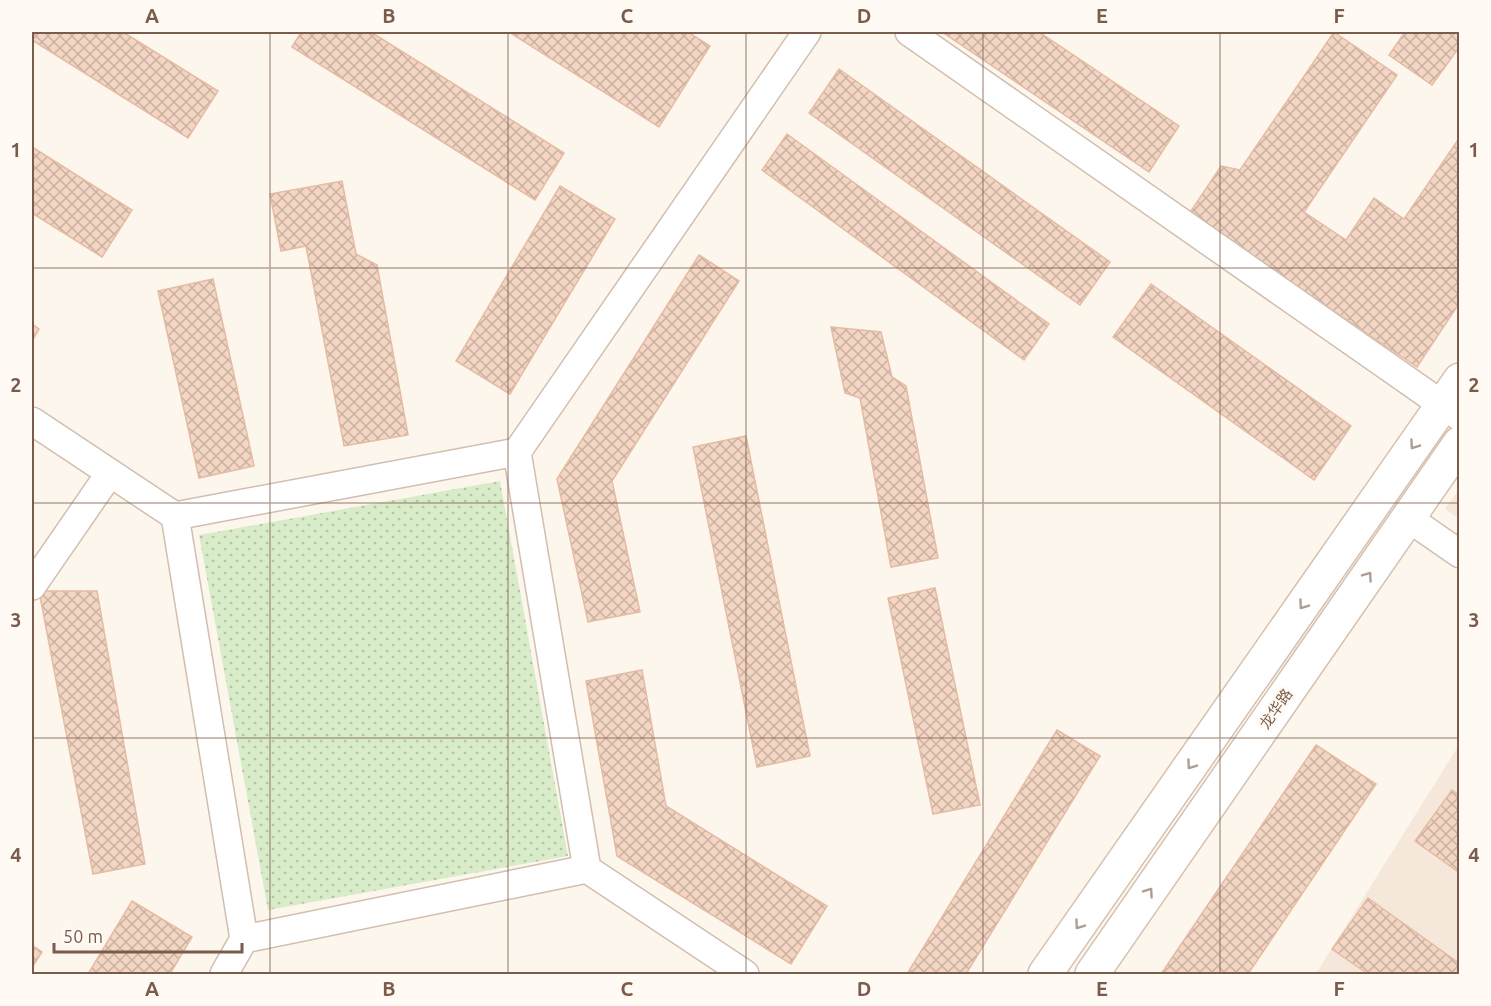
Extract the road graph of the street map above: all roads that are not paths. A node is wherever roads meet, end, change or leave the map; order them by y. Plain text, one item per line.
1 (807, 32) edge
2 (909, 32) edge
3 (1454, 400) edge
4 (32, 421) edge
5 (1460, 443) edge
6 (517, 452) junction
7 (110, 473) junction
8 (175, 516) junction
9 (1408, 518) junction
10 (1460, 554) edge
11 (32, 586) edge
12 (587, 869) junction
13 (244, 939) junction
14 (224, 975) edge
15 (745, 975) edge
16 (1045, 975) edge
17 (1092, 975) edge

1 - 6 street
2 - 3 street
3 -> 16 main road
4 - 7 street
5 - 9 main road, 龙华路
6 - 8 street
6 - 12 street
7 - 8 street
7 - 11 street
8 - 13 street
9 - 10 street
17 -> 9 main road, 龙华路
12 - 13 street
12 - 15 street
13 - 14 street

